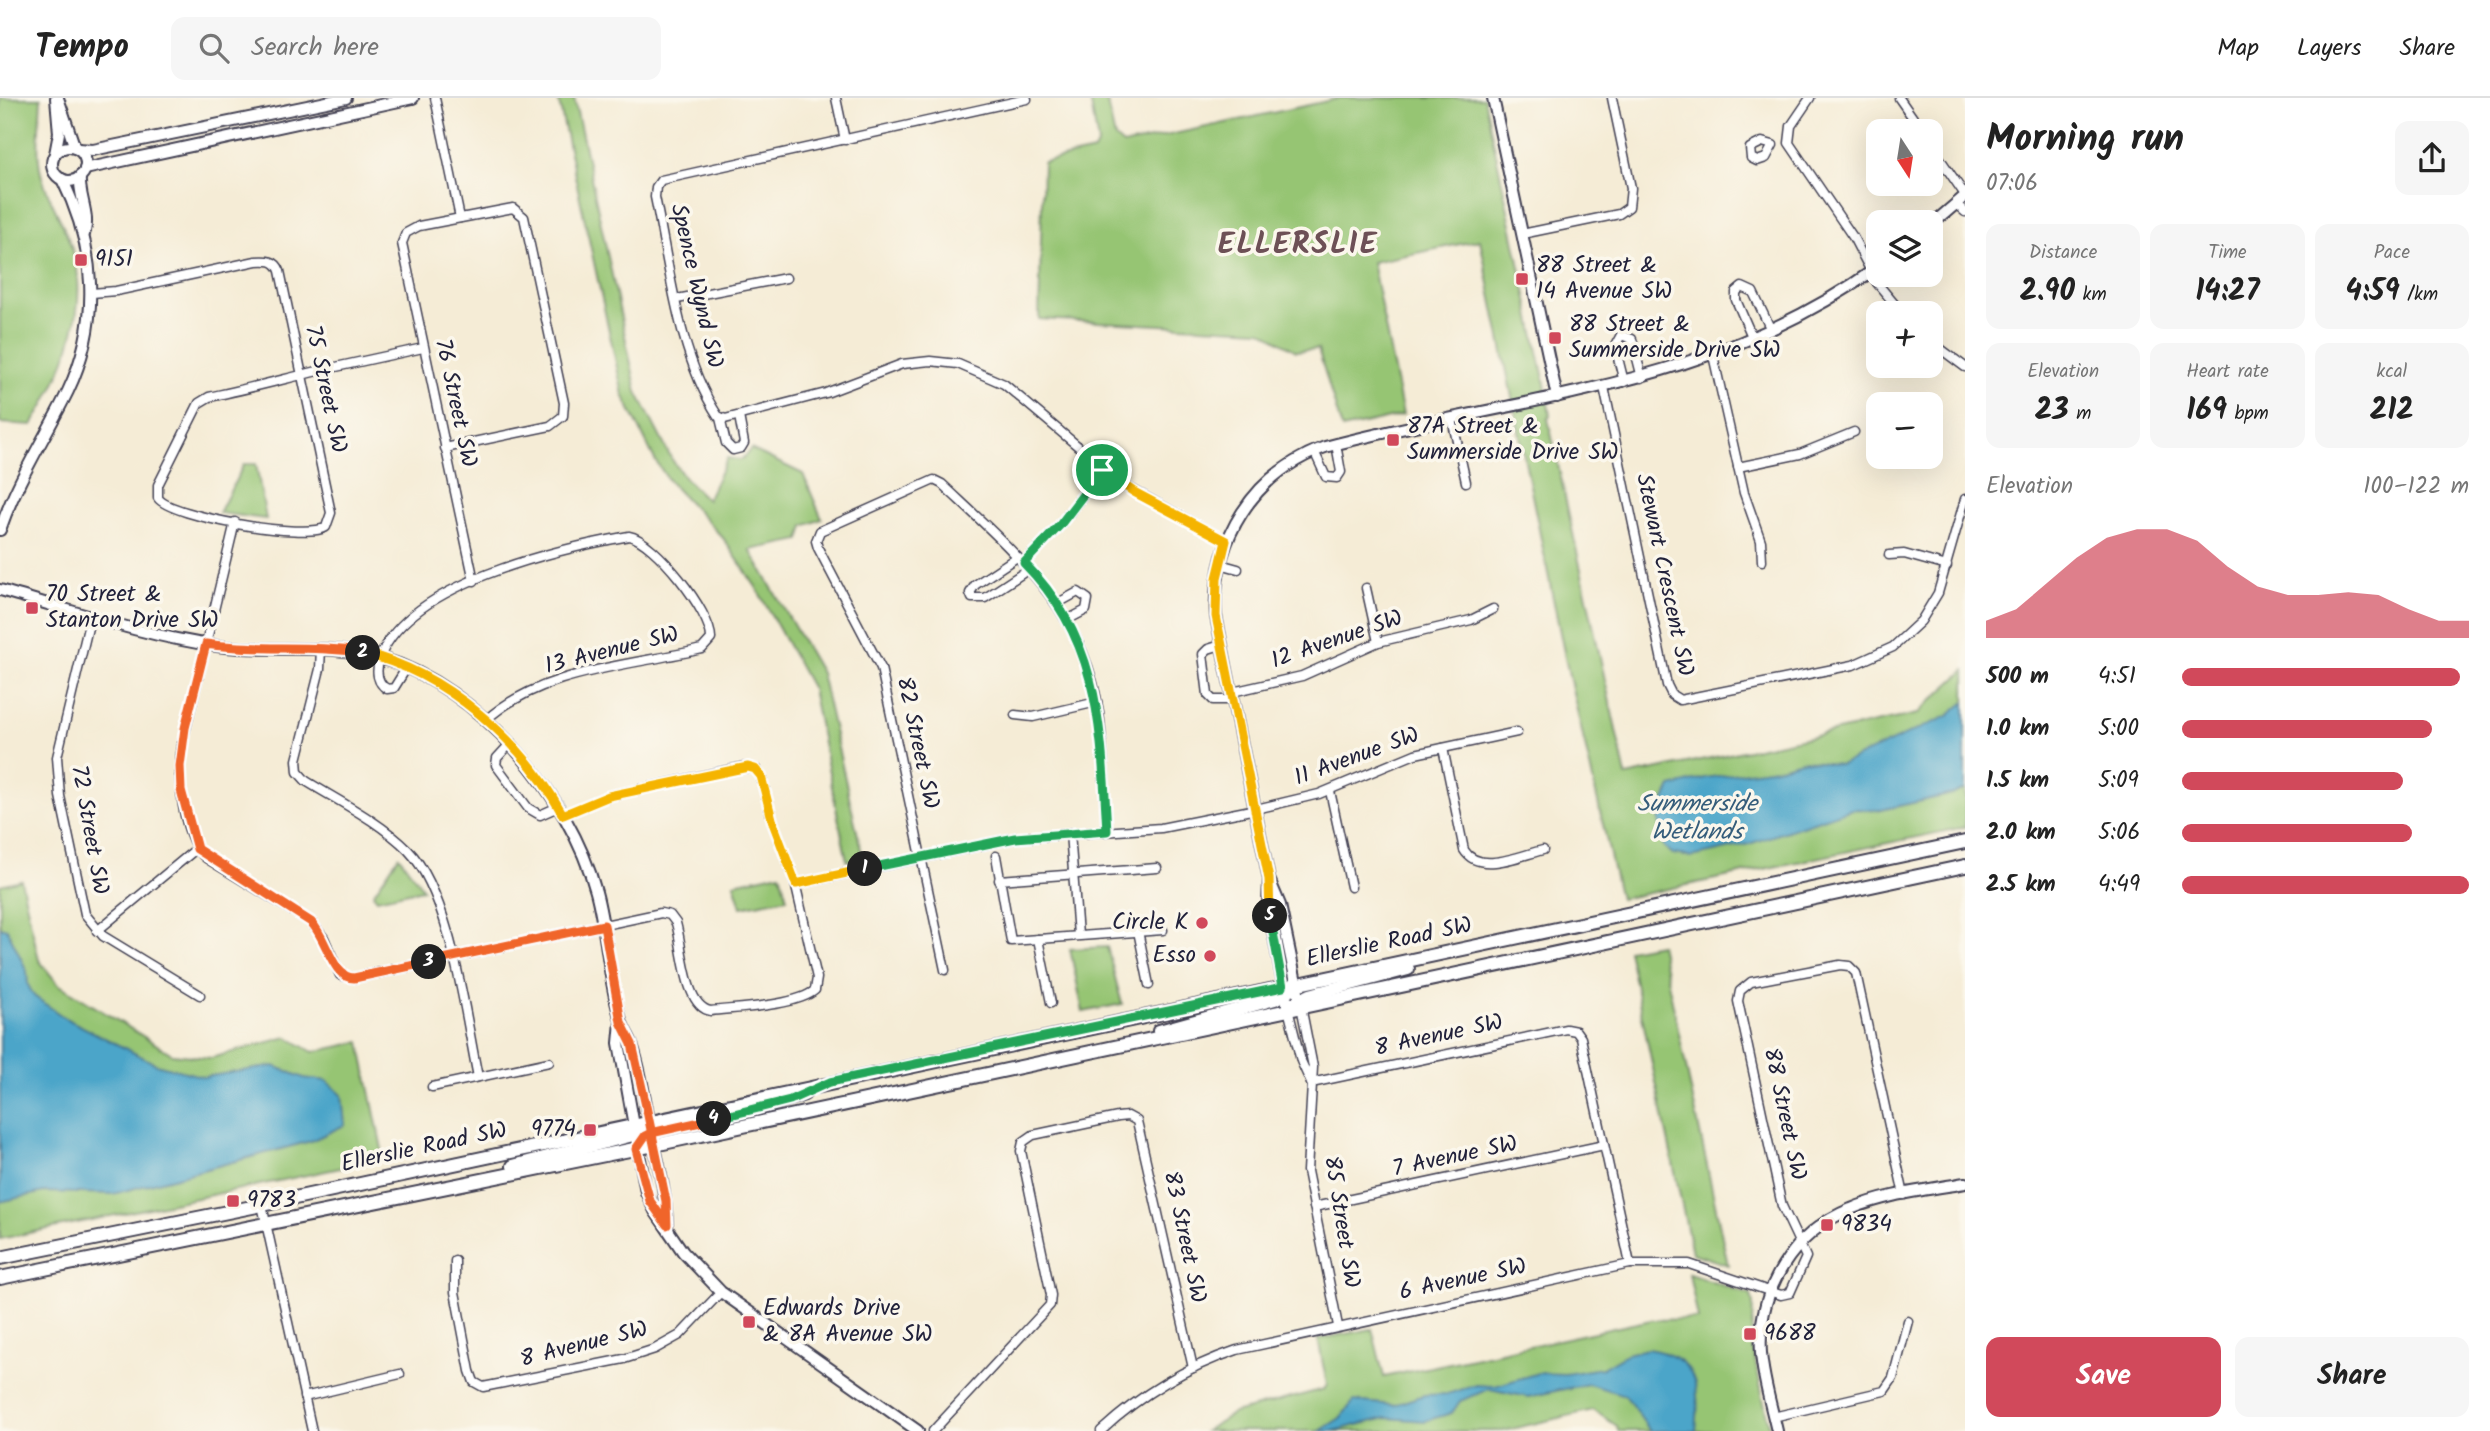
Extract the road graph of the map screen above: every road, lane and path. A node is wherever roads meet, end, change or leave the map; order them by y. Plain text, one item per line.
1 (57, 98) edge
2 (346, 98) edge
3 (413, 98) edge
4 (435, 98) edge
5 (836, 98) edge
6 (1493, 98) edge
7 (1612, 98) edge
8 (1810, 98) edge
9 (1899, 98) edge
10 (1027, 99) edge
11 (1914, 119) edge
12 (1788, 139) junction
13 (845, 140) junction
14 (1773, 145) dead end
15 (76, 148) junction
16 (55, 154) junction
17 (1943, 163) edge
18 (83, 173) junction
19 (62, 179) junction
20 (1965, 195) edge
21 (1956, 204) junction
22 (1965, 212) edge
23 (1943, 215) edge
24 (460, 218) junction
25 (84, 234) junction
26 (1522, 234) junction
27 (1866, 256) edge
28 (1866, 276) edge
29 (786, 278) dead end
30 (1881, 287) edge
31 (92, 293) junction
32 (677, 299) junction
33 (1892, 301) edge
34 (1771, 330) junction
35 (1753, 339) junction
36 (423, 348) junction
37 (1943, 351) edge
38 (1713, 355) junction
39 (1965, 367) edge
40 (302, 375) junction
41 (1642, 378) junction
42 (1623, 382) junction
43 (1604, 387) junction
44 (1557, 397) junction
45 (739, 416) junction
46 (720, 418) junction
47 (1452, 419) junction
48 (1854, 432) dead end
49 (1336, 444) junction
50 (445, 448) junction
51 (1314, 451) junction
52 (1738, 467) junction
53 (1102, 470) junction
54 (1466, 482) dead end
55 (1965, 499) edge
56 (235, 522) junction
57 (0, 530) edge
58 (1226, 541) junction
59 (1889, 555) dead end
60 (1762, 561) dead end
61 (1024, 563) junction
62 (1220, 564) junction
63 (1947, 566) junction
64 (1238, 569) dead end
65 (474, 581) junction
66 (1366, 588) dead end
67 (0, 590) edge
68 (1058, 603) junction
69 (1493, 609) dead end
70 (90, 615) junction
71 (1068, 620) junction
72 (1378, 642) junction
73 (206, 644) junction
74 (1221, 645) junction
75 (321, 648) junction
76 (380, 658) junction
77 (408, 667) junction
78 (1233, 696) junction
79 (1097, 702) junction
80 (1015, 715) dead end
81 (485, 721) junction
82 (1517, 732) dead end
83 (509, 745) junction
84 (1443, 748) junction
85 (1330, 791) junction
86 (1256, 809) junction
87 (560, 811) junction
88 (1107, 831) junction
89 (1070, 833) junction
90 (1965, 842) edge
91 (197, 849) junction
92 (1544, 850) dead end
93 (996, 856) dead end
94 (921, 857) junction
95 (1965, 866) edge
96 (1157, 868) dead end
97 (1072, 873) junction
98 (1269, 879) junction
99 (999, 880) junction
100 (796, 884) junction
101 (1351, 887) dead end
102 (604, 925) junction
103 (97, 930) junction
104 (1163, 930) dead end
105 (1138, 931) junction
106 (1078, 935) junction
107 (1038, 939) junction
108 (1465, 949) junction
109 (452, 957) junction
110 (945, 970) dead end
111 (1297, 984) junction
112 (1149, 985) dead end
113 (1284, 990) junction
114 (200, 995) dead end
115 (1051, 1003) dead end
116 (1296, 1004) junction
117 (621, 1022) junction
118 (1122, 1045) junction
119 (549, 1062) dead end
120 (478, 1077) junction
121 (1311, 1083) junction
122 (432, 1087) dead end
123 (633, 1130) junction
124 (652, 1133) junction
125 (1604, 1145) junction
126 (636, 1149) junction
127 (467, 1182) junction
128 (1965, 1183) edge
129 (1905, 1195) junction
130 (261, 1205) junction
131 (1314, 1207) junction
132 (266, 1224) junction
133 (667, 1225) junction
134 (1801, 1242) junction
135 (0, 1258) edge
136 (455, 1261) dead end
137 (1630, 1264) junction
138 (0, 1278) edge
139 (1770, 1291) junction
140 (721, 1292) junction
141 (1908, 1321) dead end
142 (1338, 1326) junction
143 (1193, 1368) junction
144 (400, 1374) dead end
145 (304, 1397) junction
146 (1773, 1417) junction
147 (312, 1431) edge
148 (918, 1431) edge
149 (933, 1431) edge
150 (1101, 1431) edge
151 (1777, 1431) edge

1 - 15 street
1 - 16 street
2 - 15 street
3 - 18 street
4 - 24 street
5 - 13 street
6 - 26 street
7 - 26 street
8 - 12 street
9 - 11 street
10 - 13 street, Spence Wynd SW
12 - 14 street
12 - 27 street
13 - 32 street, Spence Wynd SW
15 - 16 street
15 - 18 street
16 - 19 street
17 - 20 street
18 - 19 street
18 - 25 street
19 - 25 street
20 - 21 street
21 - 22 street
21 - 23 street
24 - 36 street, 76 Street SW
24 - 50 street
25 - 31 street
26 - 44 street
28 - 34 street
29 - 32 street
30 - 33 street
31 - 40 street, 75 Street SW
31 - 57 street
32 - 46 street, Spence Wynd SW
34 - 35 street
34 - 35 street
35 - 38 street
36 - 40 street
36 - 50 street, 76 Street SW
37 - 39 street
38 - 41 street
38 - 52 street
40 - 56 street, 75 Street SW
40 - 56 street
41 - 42 street
41 - 42 street
42 - 43 street
43 - 44 street
43 - 63 street, Stewart Crescent SW
44 - 47 street
45 - 46 street
45 - 46 street, Spence Wynd SW
45 - 53 street
47 - 49 street
47 - 54 street
48 - 52 street
49 - 51 street
49 - 51 street
50 - 65 street, 76 Street SW
51 - 58 street
52 - 60 street
53 - 58 street
53 - 61 street
55 - 63 street, Stewart Crescent SW
56 - 73 street
58 - 62 street
59 - 63 street
61 - 61 street
61 - 68 street
61 - 94 street, 82 Street SW
62 - 64 street
62 - 74 street
65 - 76 street
65 - 81 street, 13 Avenue SW
66 - 72 street
67 - 70 street
68 - 71 street
68 - 71 street
69 - 72 street, 12 Avenue SW
70 - 73 street
70 - 103 street, 72 Street SW
71 - 79 street
72 - 78 street, 12 Avenue SW
73 - 75 street
73 - 91 street
74 - 78 street
74 - 78 street
75 - 76 street
75 - 109 street
76 - 77 street
76 - 77 street
77 - 81 street
78 - 86 street
79 - 80 street
79 - 88 street
81 - 83 street
82 - 84 street, 11 Avenue SW
83 - 87 street
83 - 87 street
84 - 85 street, 11 Avenue SW
84 - 92 street
85 - 86 street, 11 Avenue SW
85 - 101 street
86 - 88 street, 11 Avenue SW
86 - 98 street
87 - 100 street
87 - 102 street
88 - 89 street, 11 Avenue SW
89 - 94 street, 11 Avenue SW
89 - 97 street
90 - 108 main road, Ellerslie Road SW
91 - 103 street
91 - 109 street
93 - 99 street
94 - 100 street, 11 Avenue SW
94 - 110 street, 82 Street SW
95 - 116 main road, Ellerslie Road SW
96 - 97 street
97 - 99 street
97 - 106 street
98 - 111 street, 85 Street SW
98 - 113 street, 85 Street SW
99 - 107 street
100 - 102 street
102 - 109 street
102 - 117 street
103 - 114 street
104 - 105 street
105 - 106 street
105 - 112 street
106 - 107 street
107 - 115 street
108 - 111 main road, Ellerslie Road SW
108 - 116 main road
109 - 120 street
111 - 113 main road
111 - 116 street, 85 Street SW
113 - 116 street, 85 Street SW
113 - 118 main road
113 - 124 main road, Ellerslie Road SW
116 - 118 main road, Ellerslie Road SW
116 - 121 street, 85 Street SW
116 - 121 street, 85 Street SW
117 - 123 street
117 - 124 street
118 - 124 main road, Ellerslie Road SW
119 - 120 street
120 - 122 street
121 - 125 street, 8 Avenue SW
121 - 131 street, 85 Street SW
123 - 124 main road, Ellerslie Road SW
123 - 126 street
123 - 127 main road
123 - 130 main road, Ellerslie Road SW
124 - 126 main road
124 - 133 street
125 - 131 street, 7 Avenue SW
125 - 137 street
126 - 127 main road, Ellerslie Road SW
126 - 133 street
127 - 132 main road, Ellerslie Road SW
128 - 129 street
129 - 134 street
129 - 134 street, 88 Street SW
130 - 132 street
130 - 135 main road, Ellerslie Road SW
131 - 142 street, 85 Street SW
132 - 138 main road, Ellerslie Road SW
132 - 145 street
133 - 140 street
134 - 139 street
134 - 139 street
136 - 140 street, 8 Avenue SW
137 - 139 street, 6 Avenue SW
137 - 142 street, 6 Avenue SW
139 - 146 street
140 - 148 street
141 - 146 street
142 - 143 street, 6 Avenue SW
143 - 149 street, 83 Street SW
143 - 150 street, 6 Avenue SW
144 - 145 street
145 - 147 street
146 - 151 street

